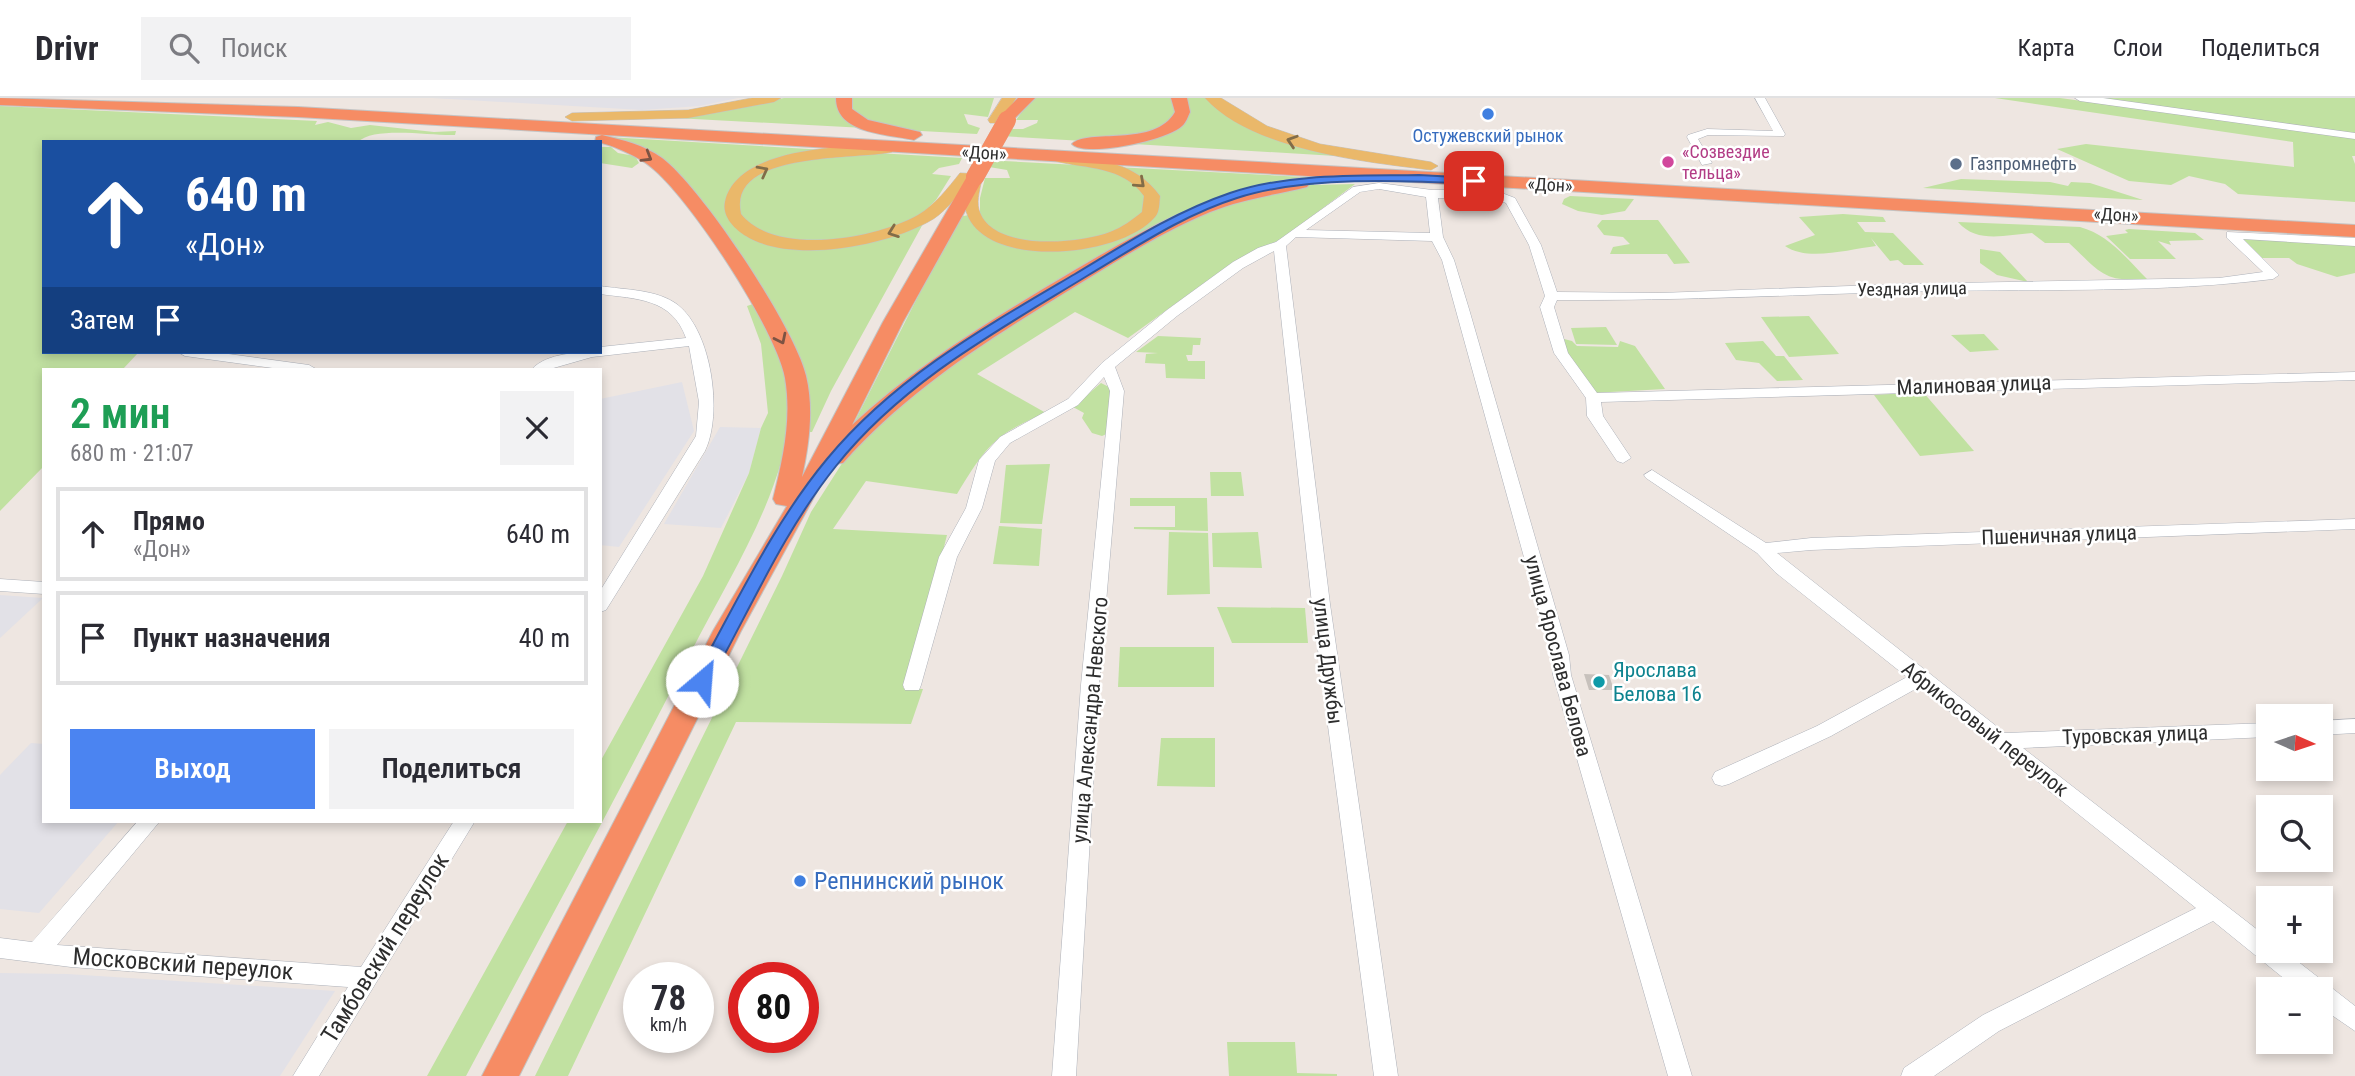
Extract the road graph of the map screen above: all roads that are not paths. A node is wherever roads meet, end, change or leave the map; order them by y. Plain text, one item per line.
1 (197, 98) edge
2 (774, 98) edge
3 (844, 98) edge
4 (1002, 98) edge
5 (1019, 98) edge
6 (1027, 98) edge
7 (1180, 98) edge
8 (1212, 98) edge
9 (1760, 98) edge
10 (2080, 98) edge
11 (0, 100) edge
12 (1004, 113) edge
13 (572, 117) junction
14 (535, 127) junction
15 (2355, 136) edge
16 (595, 140) edge
17 (602, 141) edge
18 (916, 143) junction
19 (1056, 151) junction
20 (1706, 163) dead end
21 (1425, 172) junction
22 (970, 177) junction
23 (1432, 194) junction
24 (2355, 220) edge
25 (2355, 231) edge
26 (1437, 237) junction
27 (1287, 239) junction
28 (2355, 242) edge
29 (602, 290) edge
30 (1552, 296) junction
31 (694, 341) junction
32 (602, 352) edge
33 (200, 354) edge
34 (589, 354) edge
35 (1107, 366) junction
36 (543, 367) edge
37 (302, 368) edge
38 (2355, 376) edge
39 (1593, 398) junction
40 (1623, 458) dead end
41 (1652, 475) dead end
42 (793, 500) junction
43 (2355, 524) edge
44 (1763, 550) junction
45 (0, 585) edge
46 (42, 588) edge
47 (602, 603) edge
48 (1919, 679) junction
49 (912, 685) dead end
50 (2355, 726) edge
51 (2333, 727) edge
52 (2256, 730) edge
53 (2002, 741) junction
54 (1722, 778) dead end
55 (148, 823) edge
56 (464, 823) edge
57 (2214, 910) junction
58 (0, 948) edge
59 (38, 951) junction
60 (2300, 977) edge
61 (367, 978) junction
62 (304, 1076) edge
63 (500, 1076) edge
64 (1065, 1076) edge
65 (1386, 1076) edge
66 (1679, 1076) edge
67 (1913, 1076) edge

1 - 13 highway, «Дон»
2 - 13 main road
3 - 18 highway
4 - 12 highway
5 - 12 main road
6 - 12 highway
7 - 19 highway
21 -> 8 main road
9 - 20 street
10 - 15 street
11 - 14 highway
12 - 22 highway, bridge
13 - 18 highway, «Дон»
14 -> 16 highway
14 - 18 highway, «Дон»
17 -> 42 highway
18 - 19 highway, «Дон»
22 -> 18 main road
19 - 21 highway, «Дон»
19 -> 22 main road
21 - 24 highway, «Дон»
21 - 25 highway, «Дон»
21 - 42 highway
22 - 42 highway
23 - 26 street, улица Ярослава Белова
23 - 27 street
23 - 30 street
26 - 27 street
26 - 66 street, улица Ярослава Белова
27 - 35 street
27 - 65 street, улица Дружбы
28 - 30 street, Уездная улица
29 - 31 street
30 - 39 street
31 - 32 street
31 - 47 street
33 - 37 street
34 - 36 street
35 - 49 street
35 - 64 street, улица Александра Невского
38 - 39 street, Малиновая улица
39 - 40 street
41 - 44 street, Абрикосовый переулок
42 - 63 highway
43 - 44 street, Пшеничная улица
44 - 48 street, Абрикосовый переулок
45 - 46 street
48 - 53 street, Абрикосовый переулок
48 - 54 street
50 - 51 street
52 - 53 street, Туровская улица
53 - 57 street, Абрикосовый переулок
55 - 59 street
56 - 61 street, Тамбовский переулок
57 - 60 street, Абрикосовый переулок
57 - 67 street
58 - 59 street, Московский переулок
59 - 61 street, Московский переулок
61 - 62 street, Тамбовский переулок

